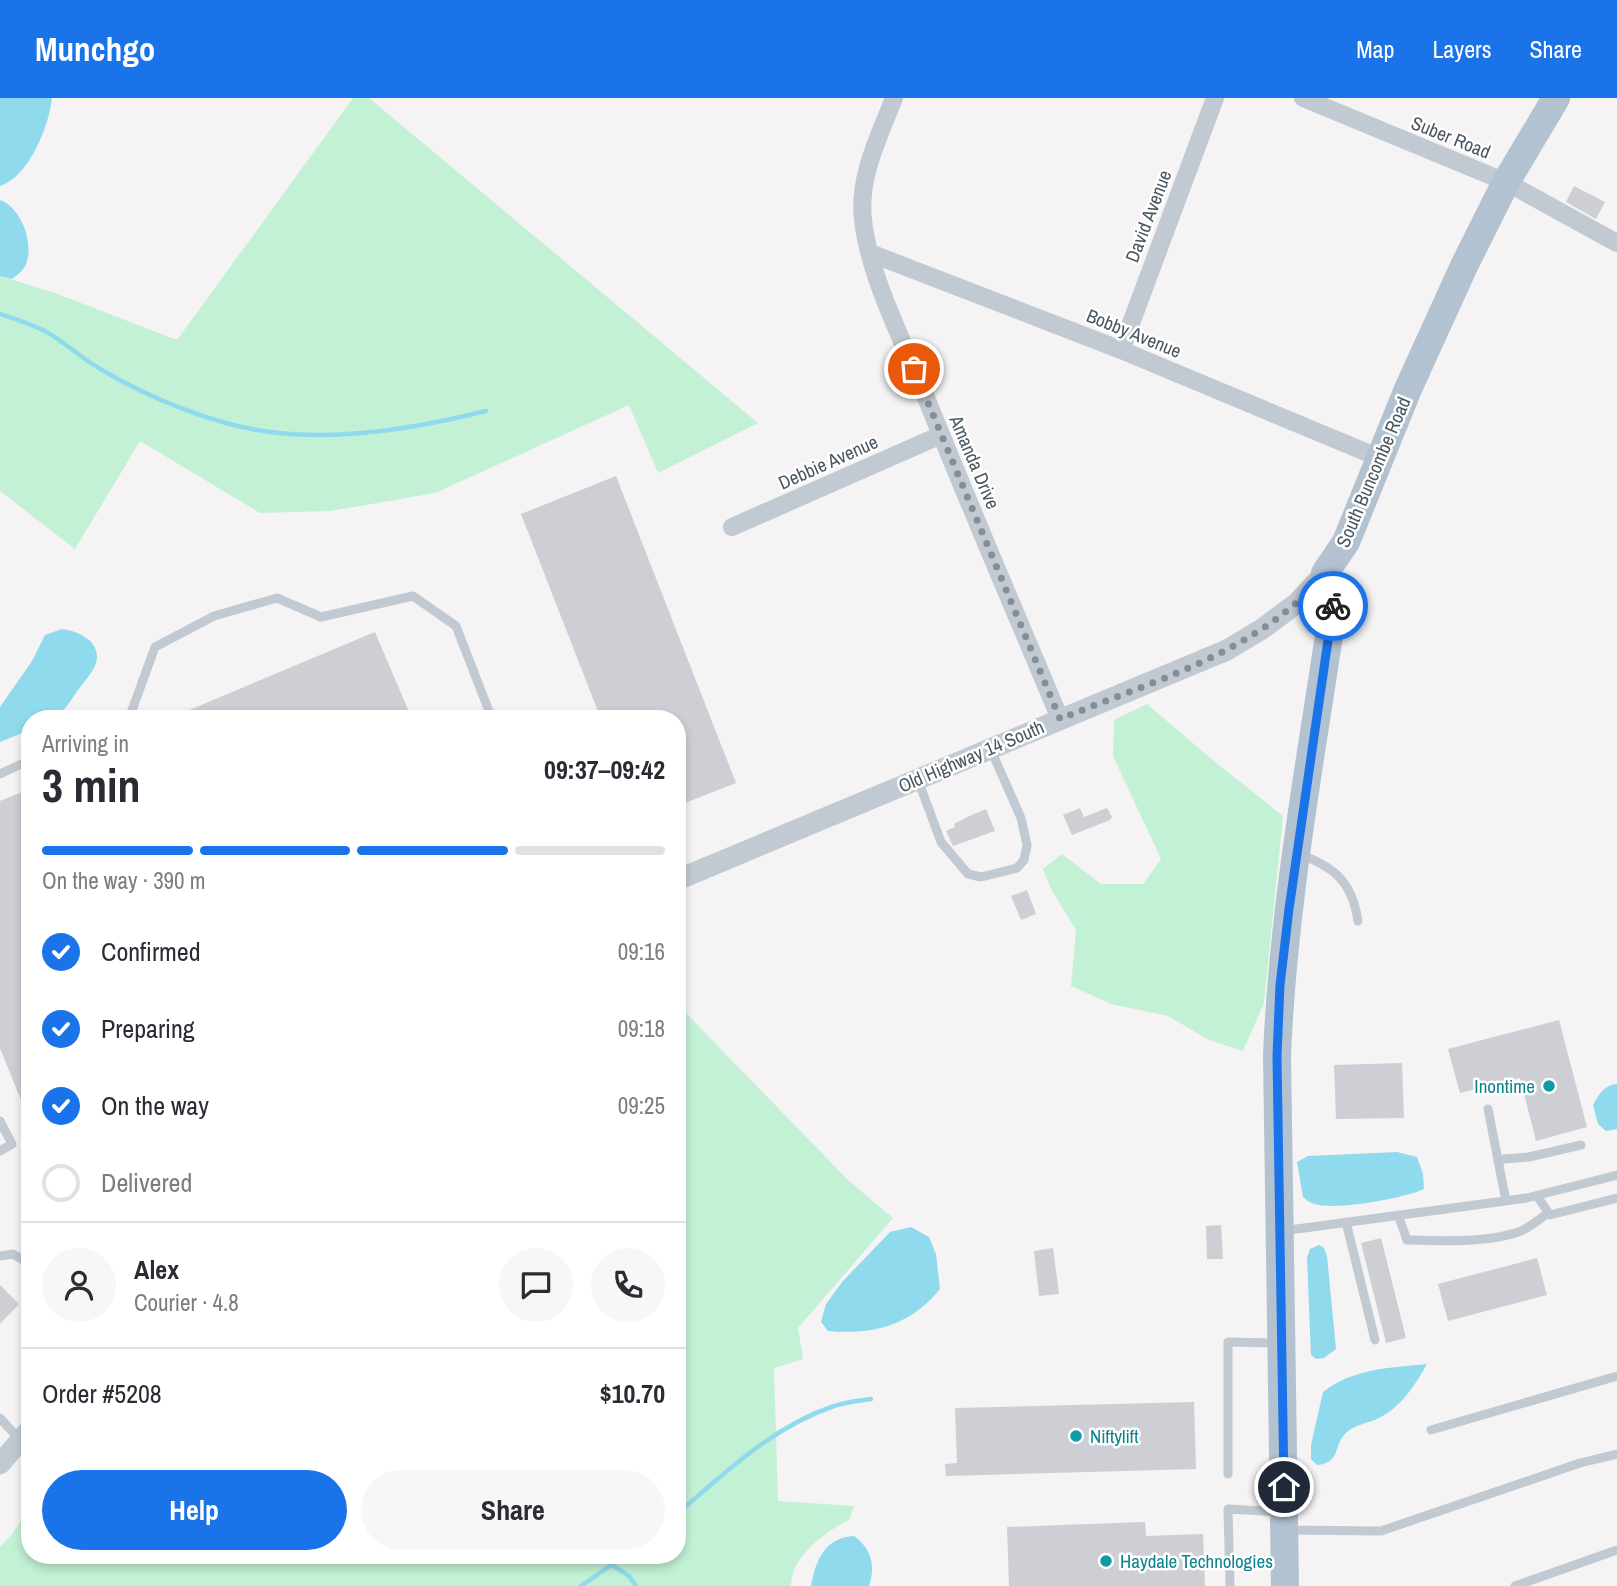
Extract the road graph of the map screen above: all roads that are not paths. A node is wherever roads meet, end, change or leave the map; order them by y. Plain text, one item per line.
1 (894, 98) edge
2 (1215, 98) edge
3 (1303, 98) edge
4 (1556, 98) edge
5 (1506, 182) junction
6 (1617, 243) edge
7 (870, 253) junction
8 (1122, 350) junction
9 (941, 435) junction
10 (1380, 458) junction
11 (732, 527) dead end
12 (1325, 573) junction
13 (134, 710) edge
14 (489, 710) edge
15 (1060, 719) junction
16 (990, 748) junction
17 (21, 764) edge
18 (0, 774) edge
19 (917, 779) junction
20 (1297, 853) junction
21 (686, 876) edge
22 (1358, 921) dead end
23 (1488, 1109) dead end
24 (0, 1121) edge
25 (1581, 1145) dead end
26 (0, 1151) edge
27 (1498, 1162) junction
28 (1617, 1175) edge
29 (1537, 1196) junction
30 (1617, 1198) edge
31 (1506, 1201) junction
32 (1548, 1213) junction
33 (1398, 1215) junction
34 (1346, 1222) junction
35 (1280, 1231) junction
36 (0, 1256) edge
37 (21, 1259) edge
38 (1375, 1340) dead end
39 (1282, 1343) junction
40 (1617, 1376) edge
41 (0, 1418) edge
42 (1431, 1430) dead end
43 (21, 1432) edge
44 (21, 1440) edge
45 (1617, 1454) edge
46 (0, 1464) edge
47 (1228, 1474) dead end
48 (1285, 1521) junction
49 (1617, 1550) edge
50 (1230, 1586) edge
51 (1285, 1586) edge
52 (1515, 1586) edge

1 - 7 street, Amanda Drive
2 - 8 street, David Avenue
3 - 5 street, Suber Road
4 - 5 main road, South Buncombe Road
5 - 6 street, Suber Road
5 - 10 main road, South Buncombe Road
7 - 8 street, Bobby Avenue
7 - 9 street, Amanda Drive
8 - 10 street, Bobby Avenue
9 - 11 street, Debbie Avenue
9 - 15 street, Amanda Drive
10 - 12 main road, South Buncombe Road
12 - 15 street, Old Highway 14 South
12 - 20 main road
13 - 14 lane
15 - 16 street, Old Highway 14 South
16 - 19 street, Old Highway 14 South
16 - 19 lane
17 - 18 lane
19 - 21 street, Old Highway 14 South
20 - 22 lane
20 - 35 main road
23 - 27 lane
24 - 26 lane
25 - 27 lane
27 - 31 lane
28 - 29 lane
29 - 31 lane
29 - 32 lane
30 - 32 lane
31 - 33 lane
32 - 33 lane
33 - 34 lane
34 - 35 lane
34 - 38 lane
35 - 39 main road
36 - 37 lane
39 - 47 lane
39 - 48 main road
40 - 42 lane
41 - 43 lane
44 - 46 street
45 - 48 lane
48 - 50 lane
48 - 51 main road
49 - 52 lane

